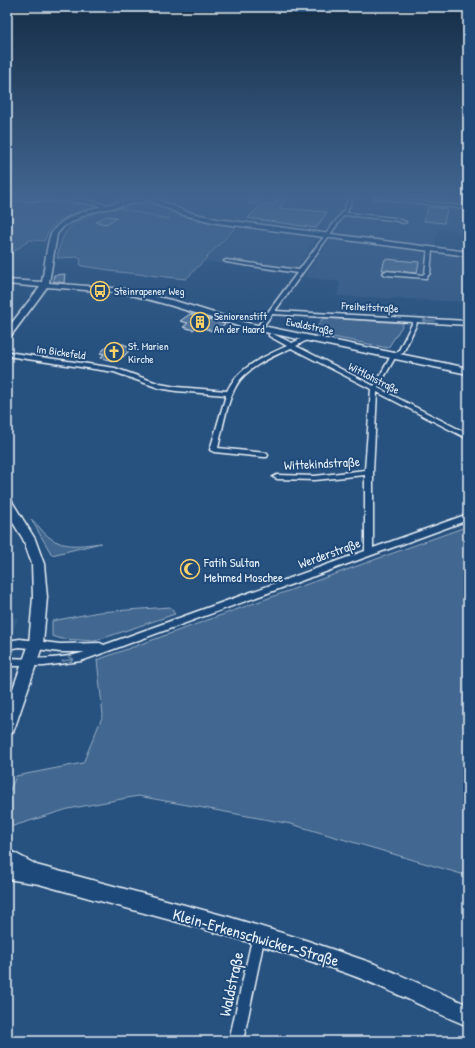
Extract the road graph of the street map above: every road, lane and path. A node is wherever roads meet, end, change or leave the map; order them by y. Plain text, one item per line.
1 (52, 247) edge
2 (319, 247) edge
3 (407, 247) edge
4 (430, 250) junction
5 (468, 254) edge
6 (226, 261) dead end
7 (300, 272) junction
8 (386, 273) dead end
9 (7, 282) edge
10 (45, 285) junction
11 (272, 312) junction
12 (414, 323) dead end
13 (468, 323) edge
14 (259, 328) junction
15 (7, 335) edge
16 (271, 335) dead end
17 (307, 338) junction
18 (292, 346) junction
19 (7, 354) edge
20 (394, 355) junction
21 (468, 370) edge
22 (374, 389) junction
23 (230, 394) junction
24 (468, 437) edge
25 (264, 454) dead end
26 (369, 472) junction
27 (277, 477) dead end
28 (7, 503) edge
29 (468, 517) edge
30 (369, 552) junction
31 (36, 644) junction
32 (7, 645) edge
33 (109, 646) junction
34 (7, 662) edge
35 (30, 664) junction
36 (7, 728) edge
37 (7, 858) edge
38 (7, 870) edge
39 (38, 875) junction
40 (259, 935) junction
41 (468, 1016) edge
42 (236, 1041) edge

1 - 10 street
2 - 7 street
3 - 4 street
4 - 5 street
4 - 8 street
6 - 7 street
7 - 11 street
9 - 10 street, Ewaldstraße
10 - 14 street, Ewaldstraße
10 - 15 street
13 -> 11 street, Freiheitstraße
11 - 14 street
12 - 20 street, Wittekindstraße
14 - 17 street, Ewaldstraße
16 - 18 street, Wittlohstraße
17 - 18 street
17 - 20 street, Ewaldstraße
18 - 22 street, Wittlohstraße
18 - 23 street
19 - 23 street, Im Bickefeld
20 - 21 street, Ewaldstraße
20 - 22 street, Wittekindstraße
22 - 24 street, Wittlohstraße
22 - 26 street, Wittekindstraße
23 - 25 street
26 - 27 street, Wittekindstraße
26 - 30 street, Wittekindstraße
28 - 31 street
29 - 30 street, Werderstraße
30 - 33 street, Werderstraße
31 - 32 street, Werderstraße
31 - 33 street, Werderstraße
31 - 35 street
35 -> 33 street, Werderstraße
34 - 35 street, Werderstraße
35 - 36 street
37 - 39 street, Klein-Erkenschwicker-Straße
38 - 39 street, Klein-Erkenschwicker-Straße
39 - 40 street, Klein-Erkenschwicker-Straße
40 - 41 street, Klein-Erkenschwicker-Straße
40 - 42 street, Waldstraße

